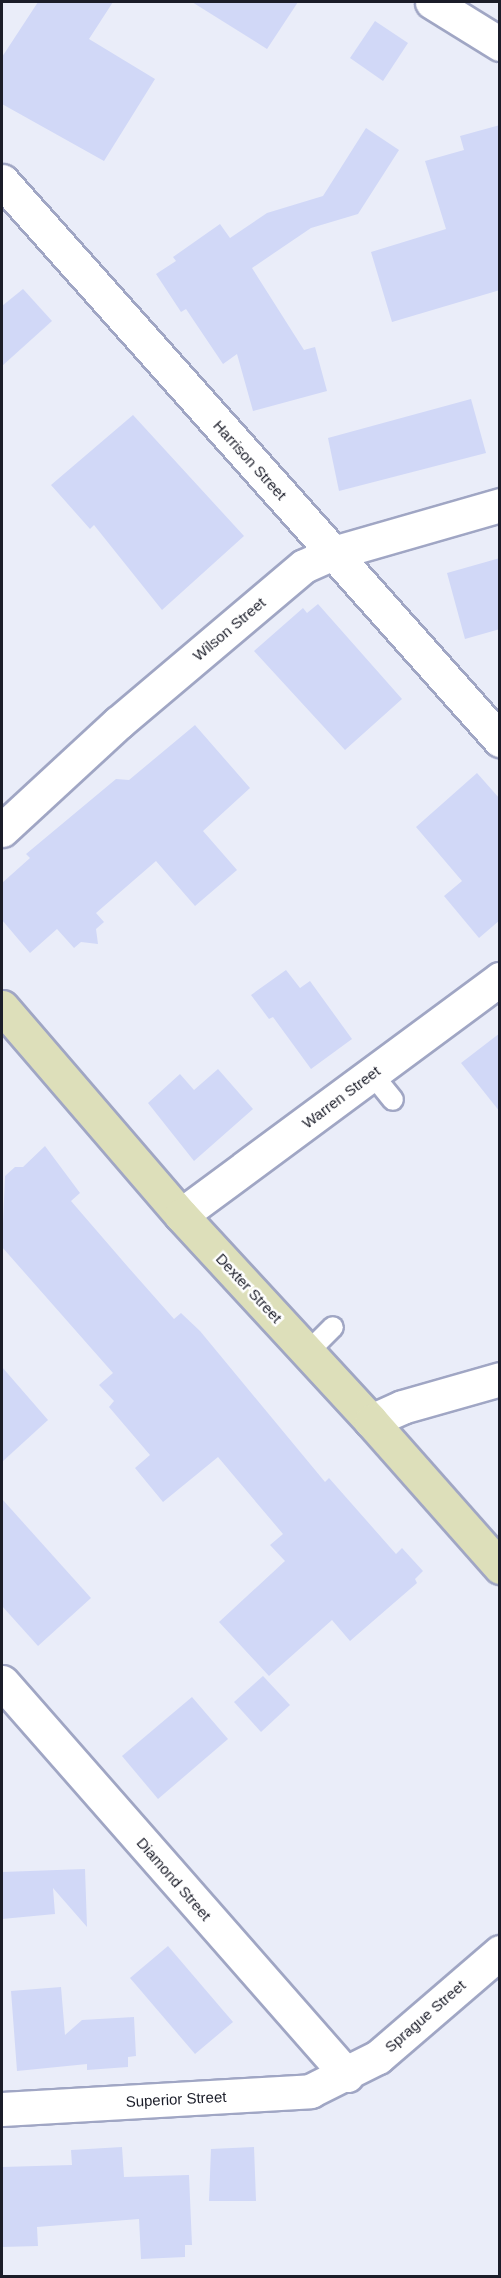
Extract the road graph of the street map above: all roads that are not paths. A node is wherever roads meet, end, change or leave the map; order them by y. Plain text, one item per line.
1 (432, 2) edge
2 (500, 44) edge
3 (2, 181) edge
4 (500, 505) edge
5 (333, 553) junction
6 (500, 740) edge
7 (2, 830) edge
8 (500, 979) edge
9 (2, 1006) edge
10 (372, 1074) junction
11 (393, 1100) dead end
12 (182, 1215) junction
13 (333, 1327) dead end
14 (308, 1352) junction
15 (500, 1379) edge
16 (371, 1421) junction
17 (500, 1568) edge
18 (2, 1682) edge
19 (500, 1952) edge
20 (347, 2075) junction
21 (2, 2109) edge

1 - 2 street
3 - 5 street, Harrison Street
4 - 5 street, Wilson Street
5 - 6 street, Harrison Street
5 - 7 street, Wilson Street
8 - 10 street, Warren Street
9 - 12 street, Dexter Street
10 - 11 lane
10 - 12 street, Warren Street
12 - 14 street, Dexter Street
13 - 14 lane
14 - 16 street, Dexter Street
15 - 16 street
16 - 17 street, Dexter Street
18 - 20 street, Diamond Street
19 - 20 street, Sprague Street
20 - 21 street, Superior Street

